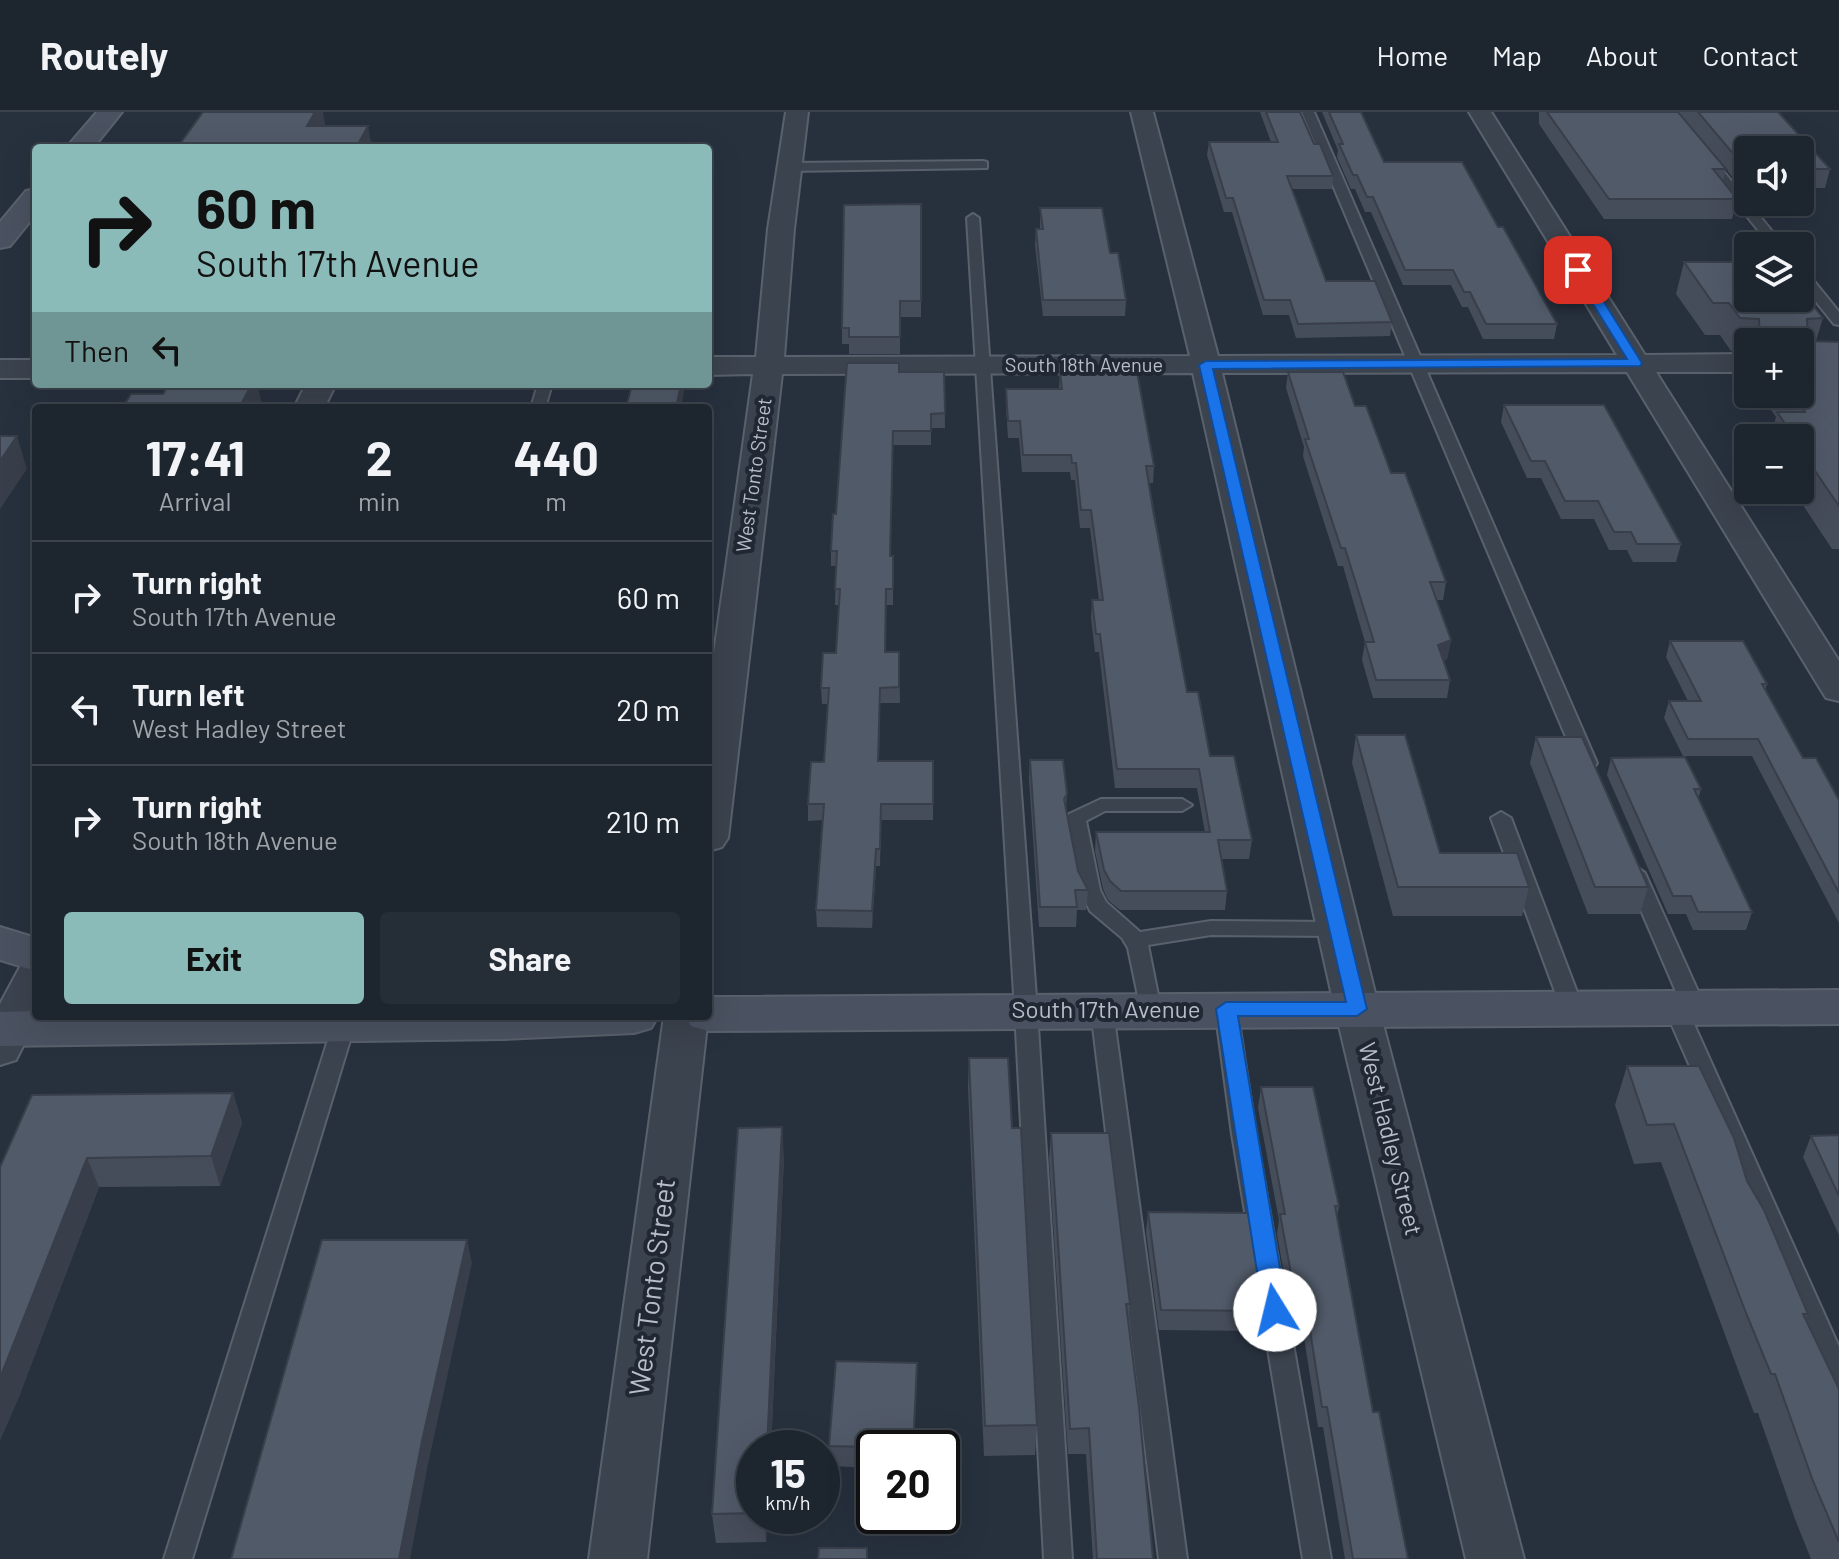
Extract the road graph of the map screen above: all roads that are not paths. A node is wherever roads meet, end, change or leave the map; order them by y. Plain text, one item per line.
1 (110, 112) edge
2 (797, 112) edge
3 (1142, 112) edge
4 (1308, 112) edge
5 (1480, 112) edge
6 (82, 144) edge
7 (1699, 149) edge
8 (983, 165) dead end
9 (789, 167) junction
10 (32, 202) edge
11 (973, 218) dead end
12 (1767, 232) edge
13 (0, 240) edge
14 (1814, 290) edge
15 (1839, 321) edge
16 (1635, 363) junction
17 (1734, 363) edge
18 (1418, 364) junction
19 (1206, 365) junction
20 (712, 366) edge
21 (769, 366) junction
22 (981, 366) junction
23 (0, 369) edge
24 (32, 369) edge
25 (1839, 690) edge
26 (1594, 777) edge
27 (712, 805) edge
28 (1182, 805) dead end
29 (1501, 818) dead end
30 (1631, 864) edge
31 (1338, 929) junction
32 (1134, 940) junction
33 (0, 943) edge
34 (32, 954) edge
35 (32, 982) edge
36 (1684, 1007) junction
37 (1839, 1007) edge
38 (1572, 1008) junction
39 (1226, 1009) junction
40 (1357, 1009) junction
41 (1150, 1010) junction
42 (1026, 1011) junction
43 (1102, 1011) junction
44 (712, 1014) edge
45 (489, 1020) edge
46 (685, 1020) edge
47 (344, 1024) junction
48 (3, 1036) edge
49 (1259, 1216) junction
50 (1232, 1217) edge
51 (1839, 1376) edge
52 (178, 1559) edge
53 (618, 1559) edge
54 (1058, 1559) edge
55 (1173, 1559) edge
56 (1317, 1559) edge
57 (1495, 1559) edge

1 - 6 main road
2 - 9 street, West Tonto Street
3 - 19 street, West Hadley Street
4 - 18 lane
5 - 16 street
7 - 12 lane
8 - 9 lane
9 - 21 street, West Tonto Street
10 - 13 main road
11 - 22 lane
14 - 15 lane
16 - 17 street, South 18th Avenue
16 - 18 street, South 18th Avenue
16 - 25 street
18 - 19 street, South 18th Avenue
18 - 26 lane
19 - 22 street, South 18th Avenue
19 - 31 street, West Hadley Street
20 - 21 street, South 18th Avenue
21 - 22 street, South 18th Avenue
21 - 27 street, West Tonto Street
22 - 42 lane
23 - 24 street
28 - 32 lane
29 - 38 lane
30 - 36 lane
31 - 32 lane
31 - 40 street, West Hadley Street
32 - 41 lane
33 - 34 main road
35 - 48 street
36 - 37 main road, South 17th Avenue
36 - 38 main road, South 17th Avenue
36 - 51 lane
38 - 40 main road, South 17th Avenue
39 - 40 main road, South 17th Avenue
39 - 41 main road, South 17th Avenue
39 - 49 lane
40 - 57 street, West Hadley Street
41 - 43 main road, South 17th Avenue
42 - 43 main road, South 17th Avenue
42 - 44 main road, South 17th Avenue
42 - 54 lane
43 - 55 lane
45 - 47 main road
46 - 53 street, West Tonto Street
47 - 48 main road
47 - 52 lane
49 - 50 lane
49 - 56 lane

